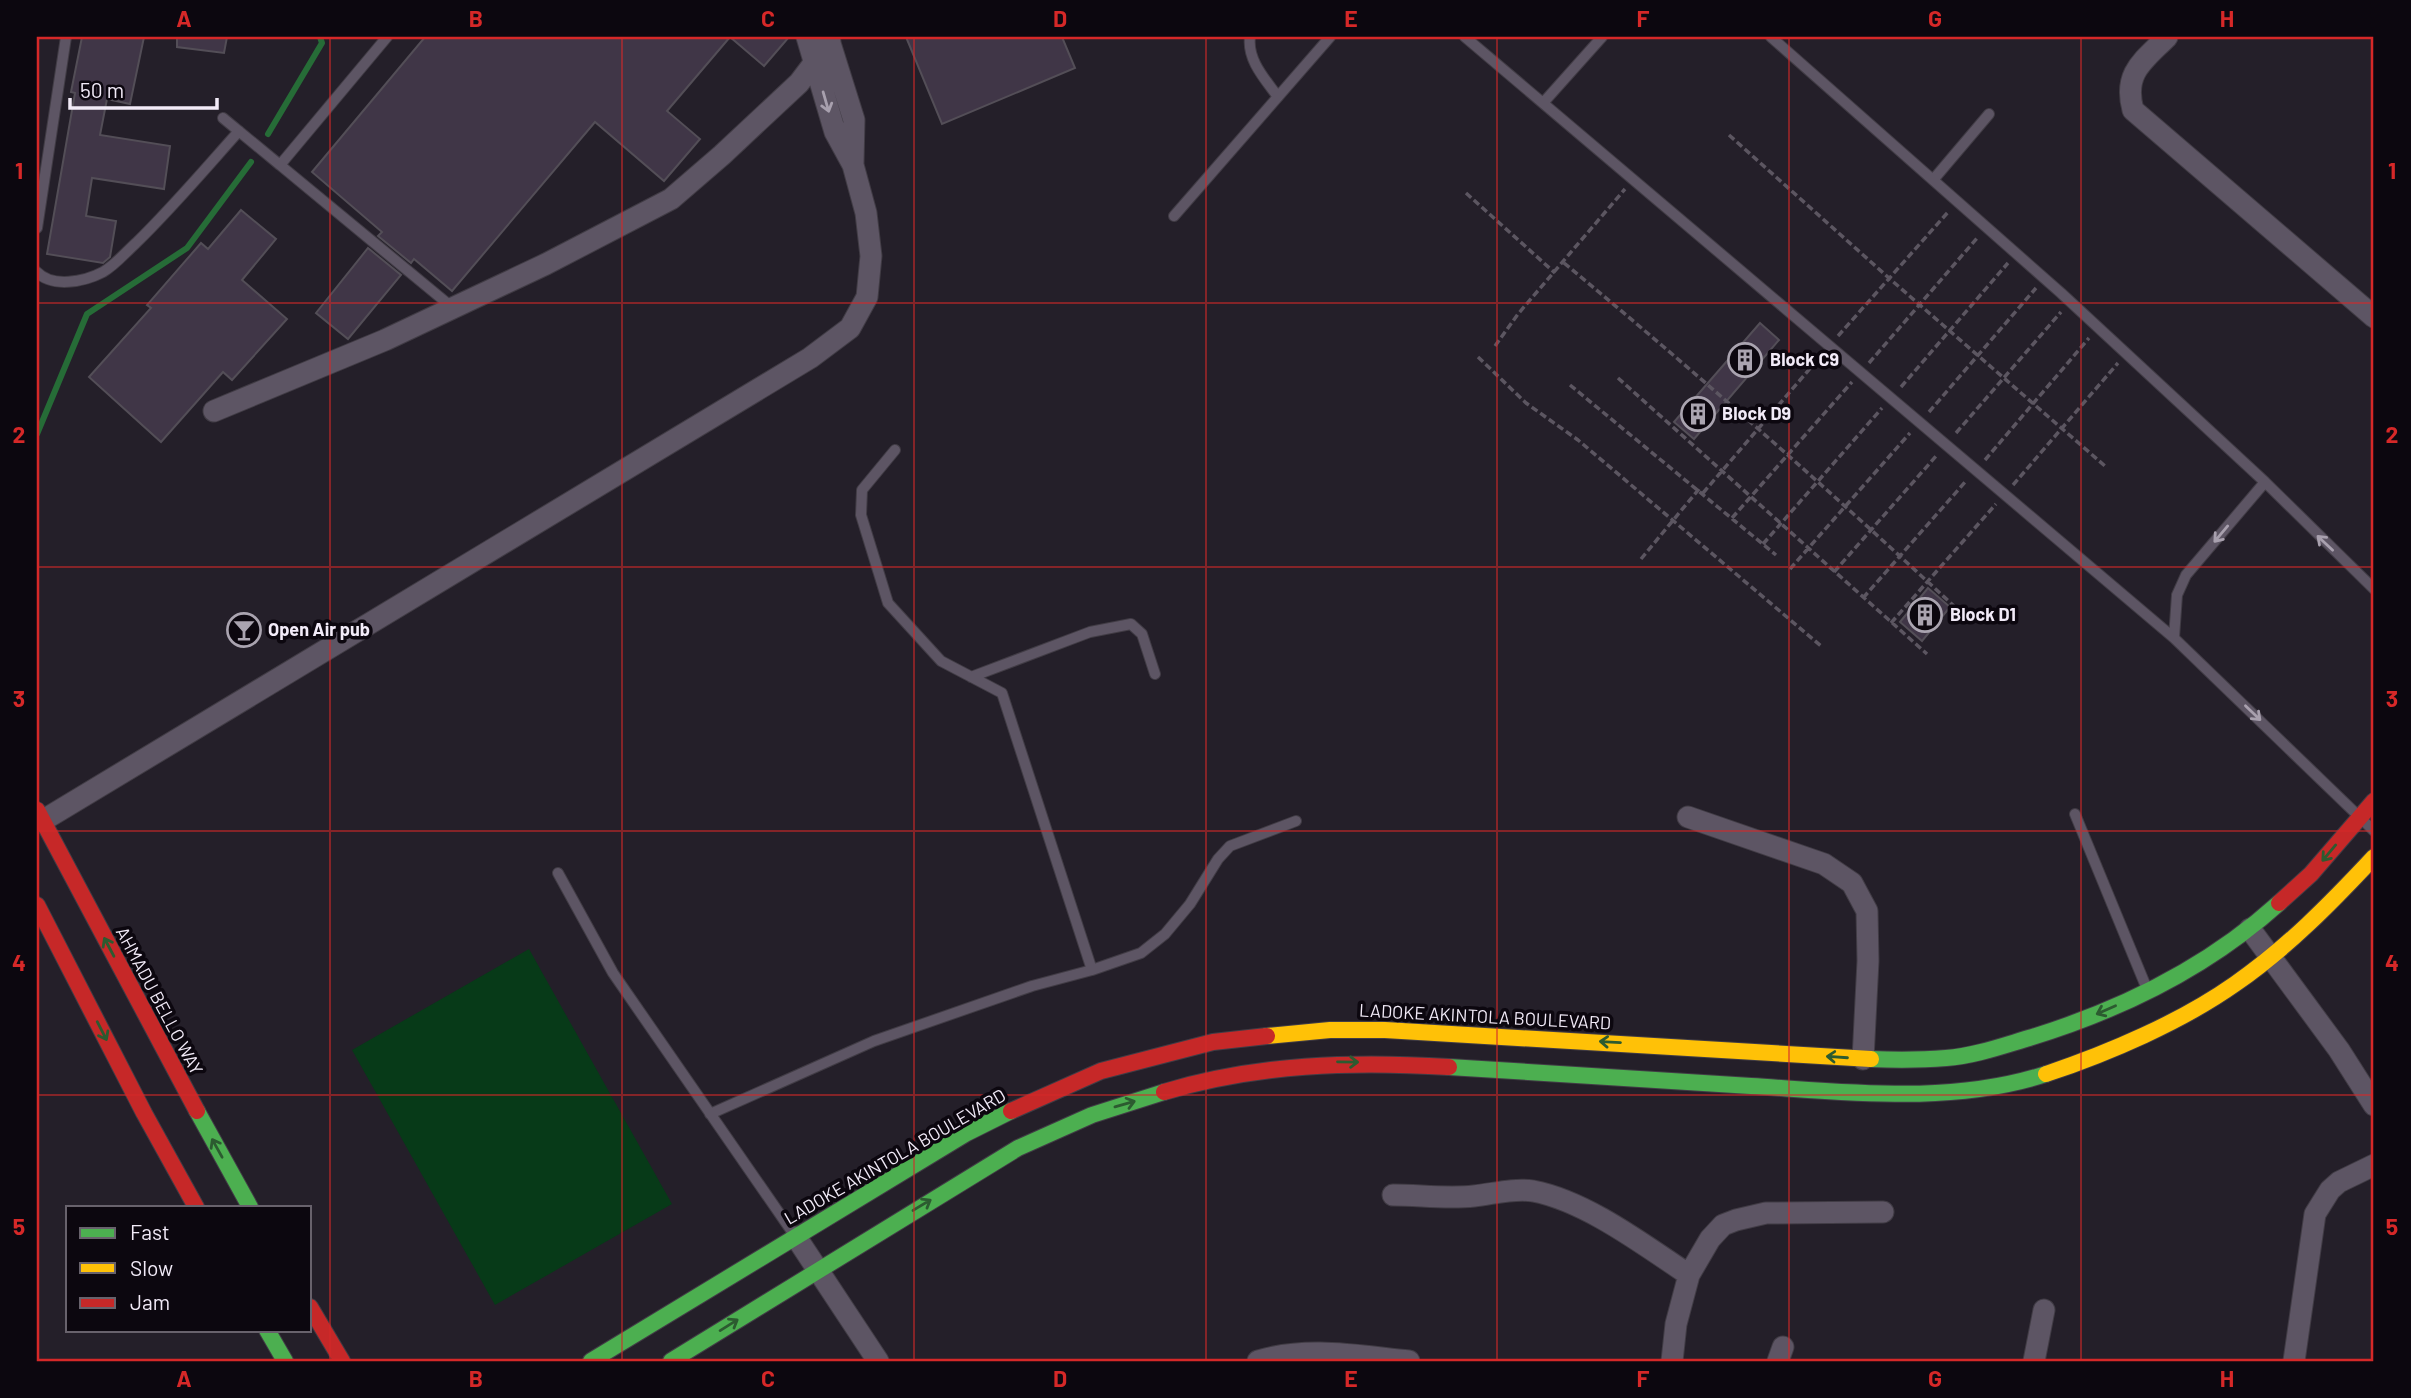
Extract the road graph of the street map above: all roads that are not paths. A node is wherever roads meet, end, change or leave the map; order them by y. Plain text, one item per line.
1 (66, 37) edge
2 (387, 37) edge
3 (807, 37) edge
4 (1250, 37) edge
5 (1330, 37) edge
6 (1465, 37) edge
7 (1602, 37) edge
8 (1770, 37) edge
9 (2167, 37) edge
10 (829, 40) edge
11 (815, 63) junction
12 (1278, 97) junction
13 (1543, 103) junction
14 (1989, 114) dead end
15 (223, 118) dead end
16 (239, 131) junction
17 (280, 165) junction
18 (853, 165) junction
19 (1933, 180) junction
20 (1174, 216) dead end
21 (37, 228) edge
22 (37, 272) edge
23 (453, 308) junction
24 (2374, 317) edge
25 (214, 411) dead end
26 (895, 450) dead end
27 (2265, 482) junction
28 (2374, 589) edge
29 (2174, 638) junction
30 (1155, 674) dead end
31 (971, 677) junction
32 (2374, 801) edge
33 (2075, 814) dead end
34 (39, 816) edge
35 (1688, 817) dead end
36 (2360, 817) junction
37 (1296, 821) dead end
38 (2374, 831) edge
39 (2374, 857) edge
40 (558, 873) dead end
41 (37, 905) edge
42 (2250, 929) junction
43 (2271, 957) junction
44 (1092, 971) junction
45 (2148, 992) junction
46 (1863, 1059) junction
47 (2374, 1105) edge
48 (710, 1114) junction
49 (2374, 1165) edge
50 (1392, 1195) dead end
51 (195, 1206) edge
52 (249, 1206) edge
53 (1883, 1212) dead end
54 (796, 1237) junction
55 (818, 1268) junction
56 (1689, 1275) junction
57 (312, 1310) edge
58 (2044, 1310) dead end
59 (268, 1332) edge
60 (285, 1361) edge
61 (342, 1361) edge
62 (591, 1361) edge
63 (671, 1361) edge
64 (878, 1361) edge
65 (1258, 1361) edge
66 (1409, 1361) edge
67 (1672, 1361) edge
68 (2034, 1361) edge
69 (2294, 1361) edge

1 - 21 lane
2 - 17 lane
3 - 11 street
4 - 12 lane
5 - 12 lane
6 - 13 lane
7 - 13 lane
8 - 19 lane
9 - 24 street
10 - 11 street
10 - 18 street
11 -> 18 street
11 - 23 street
12 - 20 lane
13 - 29 lane
14 - 19 lane
15 - 16 lane
16 - 17 lane
16 - 22 lane
17 - 23 lane
18 - 34 street
19 - 27 lane
23 - 25 street
26 - 31 lane
28 -> 27 lane
27 -> 29 lane
29 -> 36 lane
30 - 31 lane
31 - 44 lane
32 - 36 street, LADOKE AKINTOLA BOULEVARD
33 - 45 lane
52 -> 34 street, AHMADU BELLO WAY
35 - 46 street
36 - 38 lane
36 -> 42 street, LADOKE AKINTOLA BOULEVARD
37 - 44 lane
39 - 43 street
40 - 48 lane
41 -> 51 street
42 - 43 street
42 - 45 street, LADOKE AKINTOLA BOULEVARD
43 - 47 street
55 -> 43 street
44 - 48 lane
45 -> 46 street, LADOKE AKINTOLA BOULEVARD
46 -> 54 street, LADOKE AKINTOLA BOULEVARD
48 - 54 lane
49 - 69 street
50 - 56 street
53 - 56 street
54 - 55 street
54 - 62 street, LADOKE AKINTOLA BOULEVARD
63 -> 55 street
55 - 64 street
56 - 67 street
57 - 61 street
58 - 68 street
59 - 60 street
65 - 66 street

